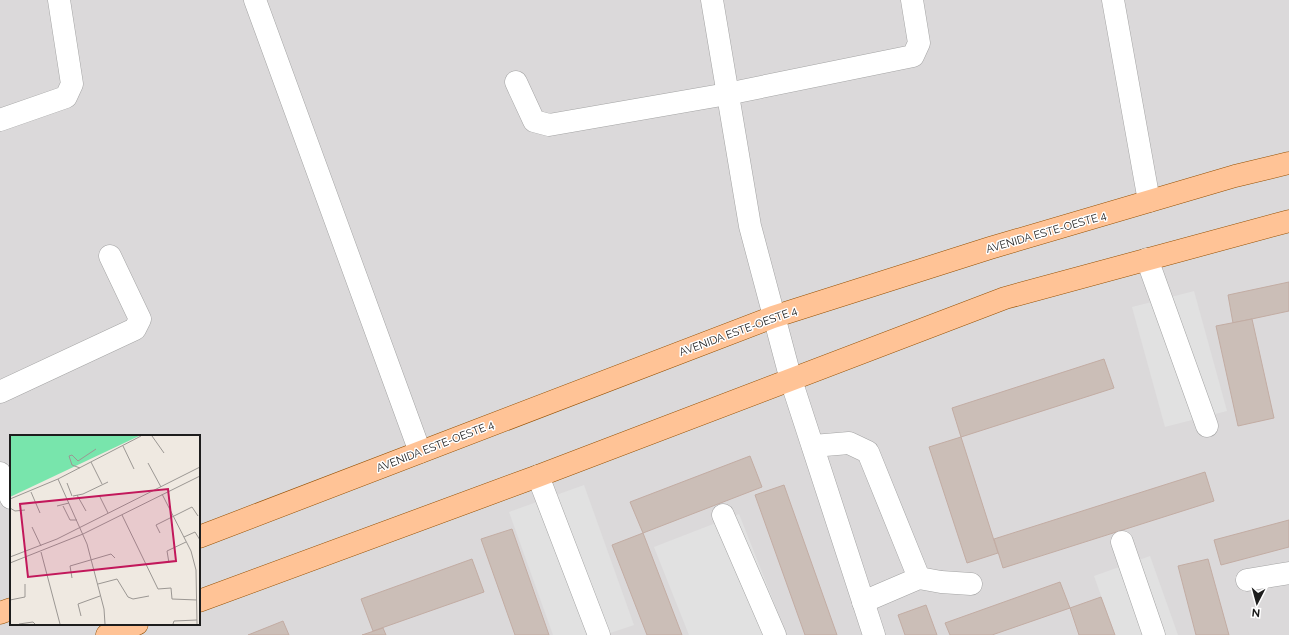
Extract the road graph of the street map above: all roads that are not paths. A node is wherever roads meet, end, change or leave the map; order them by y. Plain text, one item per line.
1 (59, 0) edge
2 (255, 0) edge
3 (712, 0) edge
4 (912, 0) edge
5 (1113, 0) edge
6 (516, 82) dead end
7 (727, 94) junction
8 (0, 120) edge
9 (1289, 163) edge
10 (1149, 202) junction
11 (1289, 221) edge
12 (110, 256) dead end
13 (1147, 259) junction
14 (773, 317) junction
15 (791, 380) junction
16 (0, 392) edge
17 (1207, 426) dead end
18 (813, 446) junction
19 (420, 452) junction
20 (0, 473) edge
21 (538, 476) junction
22 (10, 496) edge
23 (723, 515) dead end
24 (200, 537) edge
25 (1122, 542) dead end
26 (1289, 574) edge
27 (919, 578) junction
28 (1247, 580) dead end
29 (971, 584) dead end
30 (200, 601) edge
31 (863, 602) junction
32 (10, 609) edge
33 (0, 613) edge
34 (134, 625) edge
35 (107, 635) edge
36 (599, 635) edge
37 (775, 635) edge
38 (874, 635) edge
39 (1154, 635) edge

1 - 8 street
2 - 19 street
3 - 7 street
4 - 7 street
5 - 10 street
6 - 7 street
7 - 14 street
9 - 10 main road, AVENIDA ESTE-OESTE 4
10 - 14 main road, AVENIDA ESTE-OESTE 4
11 - 13 main road
12 - 16 street
13 - 15 main road
13 - 17 street
14 - 15 street
14 - 19 main road, AVENIDA ESTE-OESTE 4
15 - 18 street
15 - 21 main road
18 - 27 street
18 - 31 street
19 - 24 main road, AVENIDA ESTE-OESTE 4
20 - 22 street
21 - 30 main road
21 - 36 street
23 - 37 street
25 - 39 street
26 - 28 street
27 - 29 street
27 - 31 street
31 - 38 street
32 - 33 main road
34 - 35 main road

